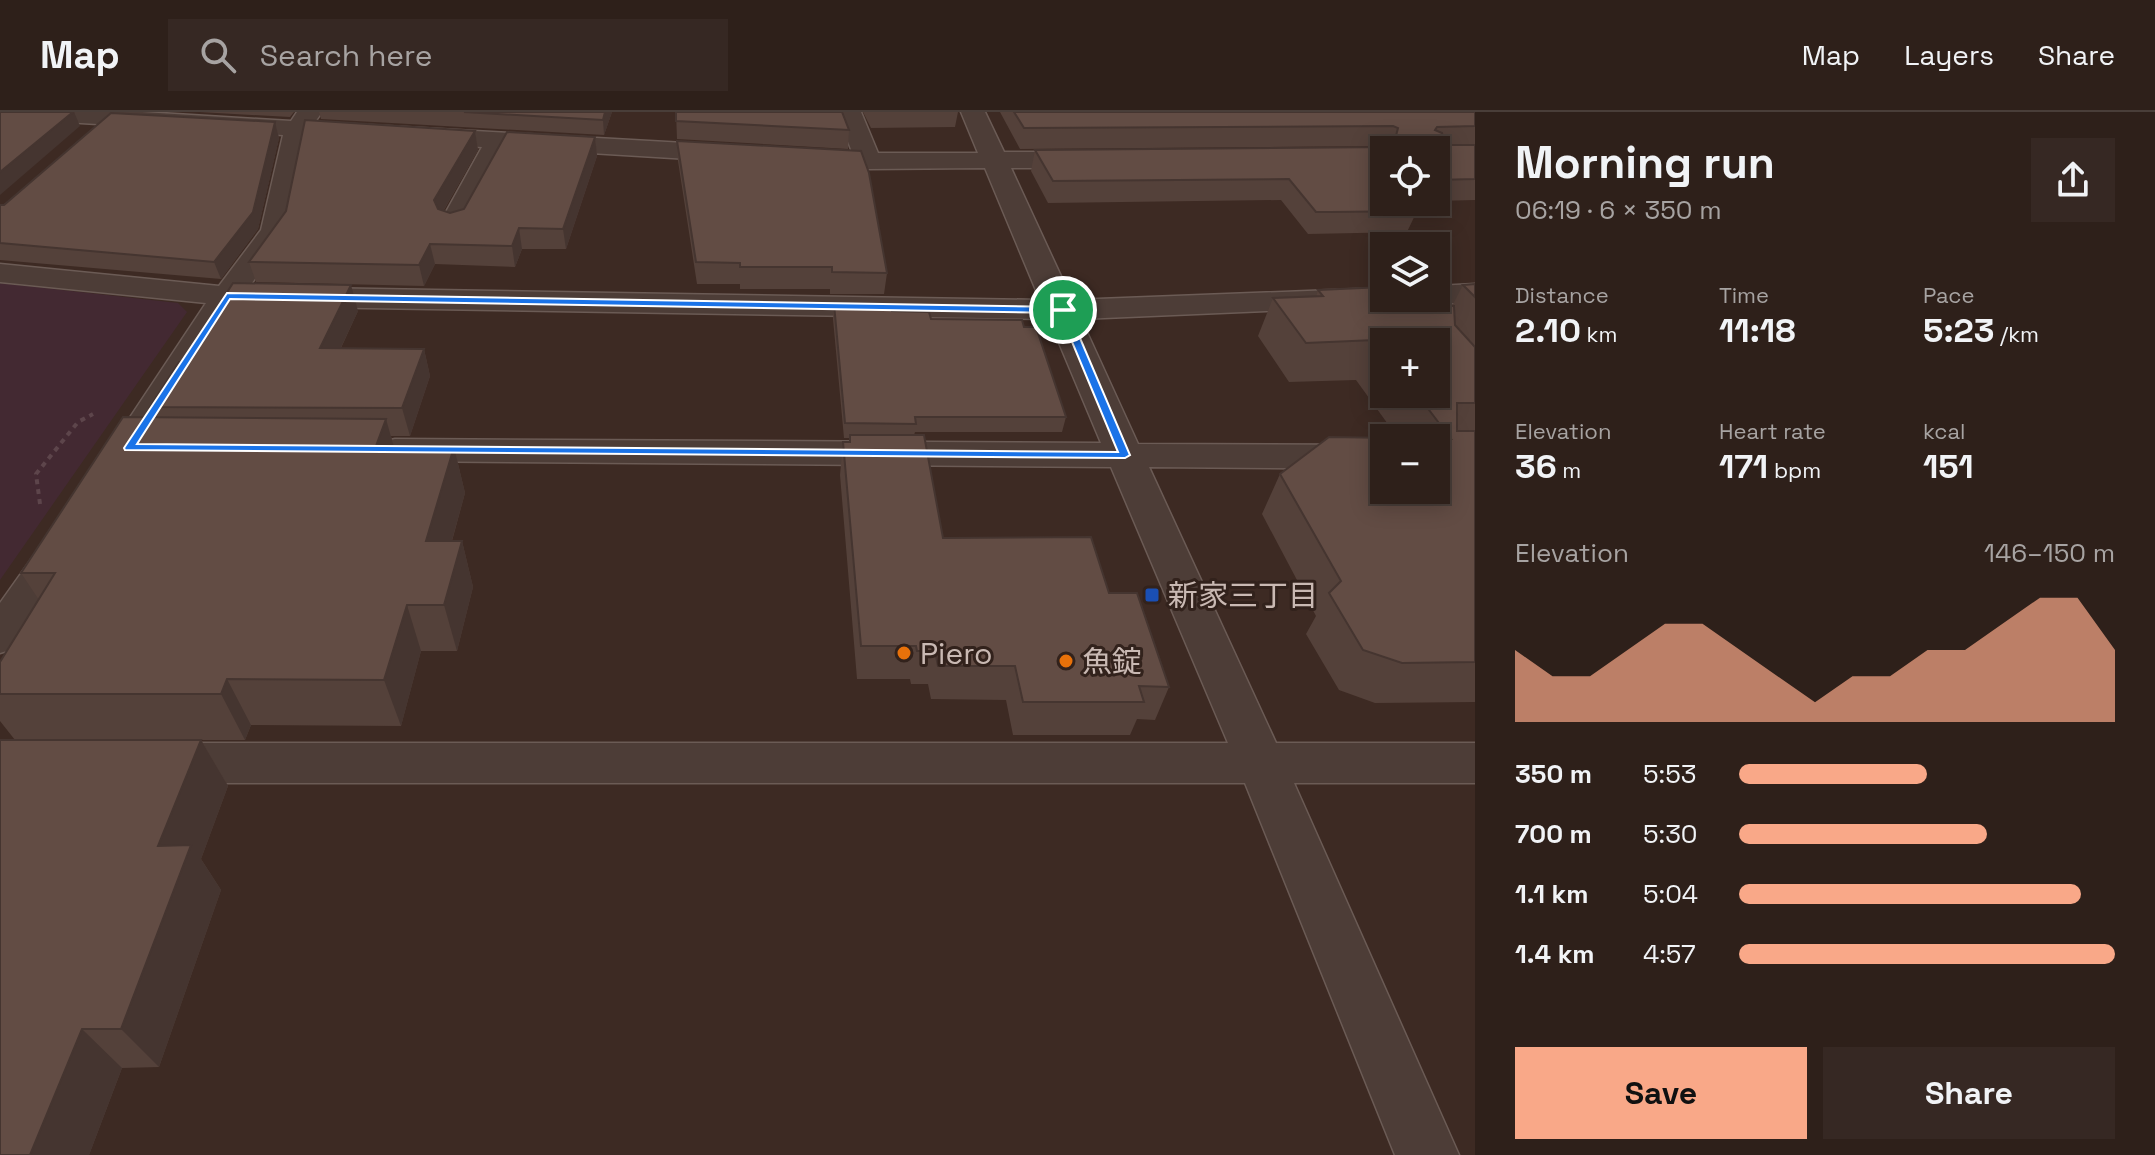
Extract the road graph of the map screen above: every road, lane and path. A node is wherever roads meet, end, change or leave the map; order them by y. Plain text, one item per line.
1 (14, 112) edge
2 (498, 112) edge
3 (849, 112) edge
4 (973, 112) edge
5 (110, 118) junction
6 (303, 121) edge
7 (496, 140) junction
8 (77, 146) edge
9 (1114, 159) edge
10 (992, 160) junction
11 (868, 161) junction
12 (455, 221) edge
13 (0, 273) edge
14 (1475, 293) edge
15 (227, 296) junction
16 (1370, 298) edge
17 (1450, 298) edge
18 (1063, 310) junction
19 (105, 409) dead end
20 (129, 448) junction
21 (176, 448) edge
22 (362, 449) edge
23 (1125, 455) junction
24 (1370, 457) edge
25 (41, 511) dead end
26 (0, 637) edge
27 (109, 763) edge
28 (1475, 763) edge
29 (1262, 765) junction
30 (1427, 1155) edge

1 - 5 street
2 - 7 street
3 - 11 street
4 - 10 street
5 - 6 street
5 - 8 street
6 - 7 street
6 - 15 street
7 - 11 street
7 - 12 street
9 - 10 street
10 - 11 street
10 - 18 street
13 - 15 street
14 - 17 street
15 - 18 street
15 - 20 street
16 - 18 street
18 - 23 street
19 - 25 path
20 - 21 street
20 - 26 street
22 - 23 street
23 - 24 street
23 - 29 street
27 - 29 street
28 - 29 street
29 - 30 street

